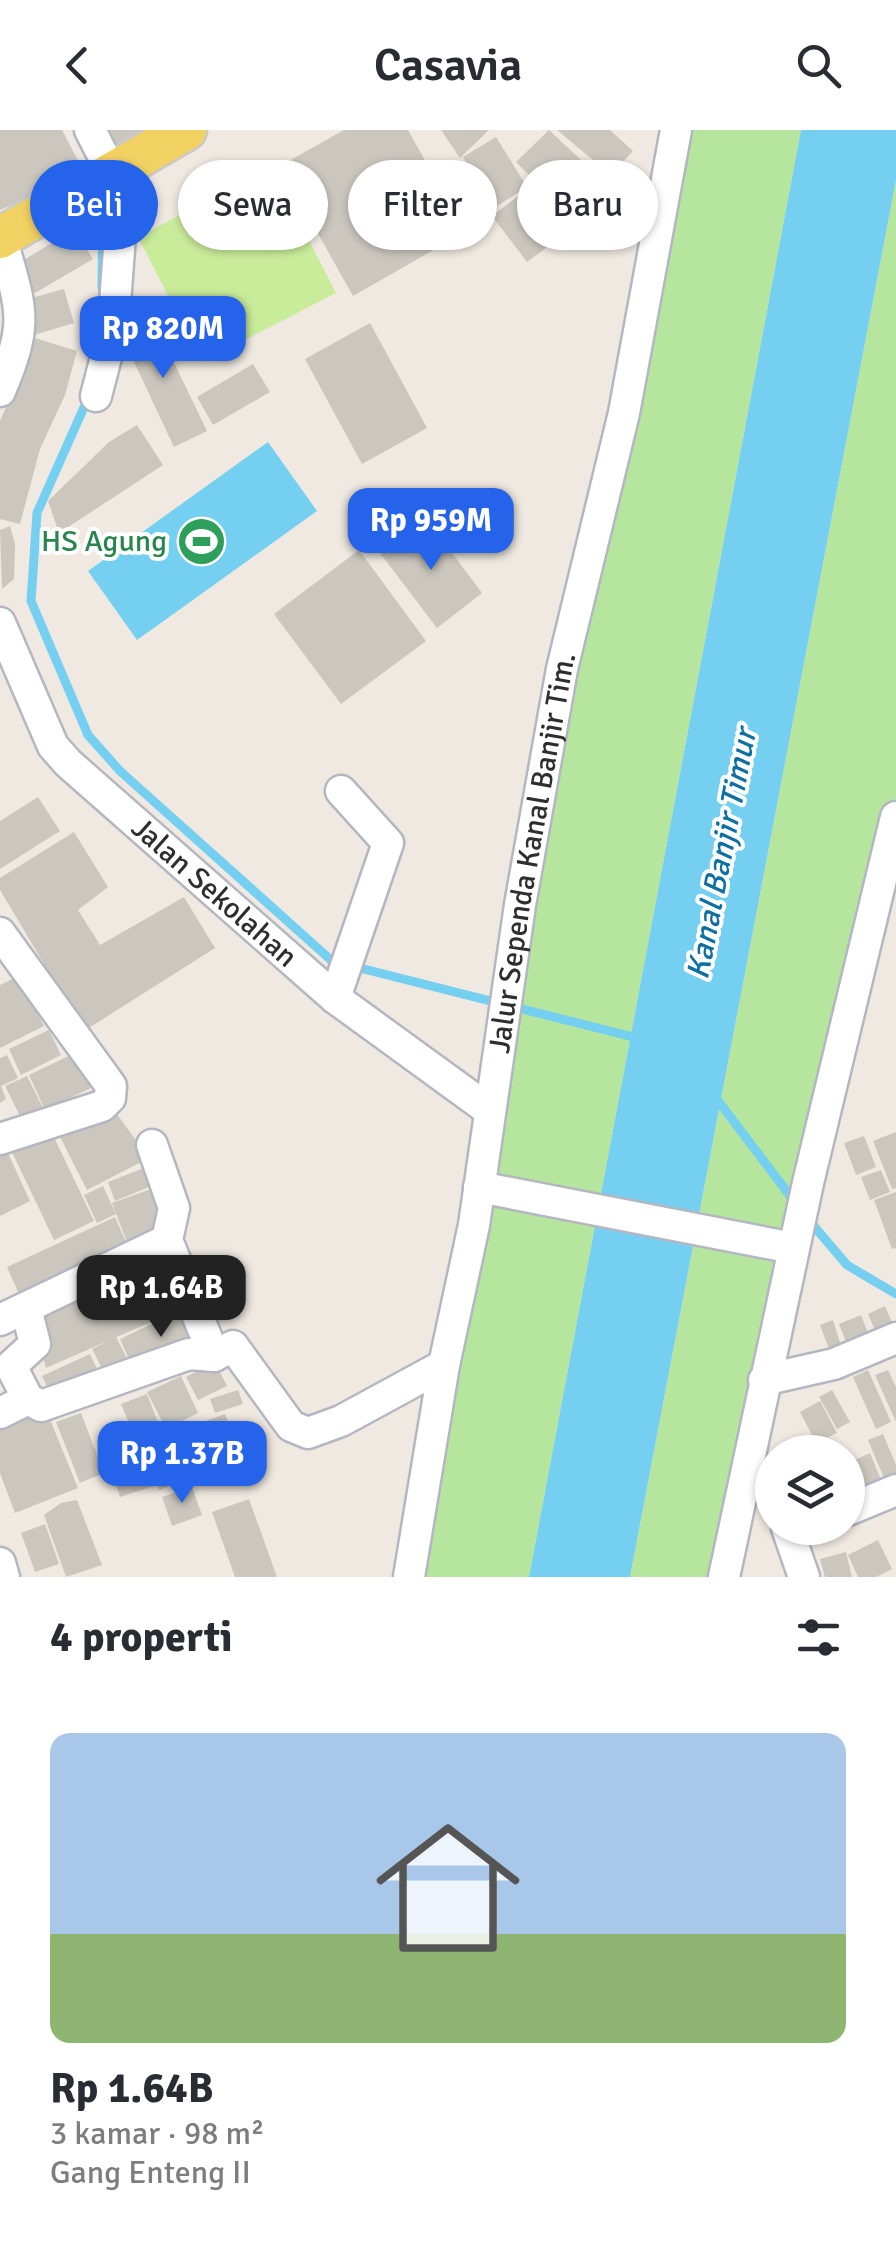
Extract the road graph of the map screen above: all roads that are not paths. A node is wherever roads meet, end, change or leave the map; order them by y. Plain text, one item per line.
1 (90, 130) edge
2 (186, 130) edge
3 (672, 134) edge
4 (104, 160) edge
5 (134, 160) edge
6 (30, 220) edge
7 (1, 237) edge
8 (119, 250) edge
9 (0, 391) edge
10 (96, 396) dead end
11 (0, 623) edge
12 (341, 791) dead end
13 (896, 817) edge
14 (0, 933) edge
15 (343, 973) junction
16 (489, 1110) junction
17 (0, 1139) edge
18 (152, 1145) dead end
19 (492, 1188) junction
20 (166, 1240) junction
21 (781, 1246) junction
22 (13, 1314) edge
23 (896, 1338) edge
24 (214, 1356) junction
25 (444, 1365) junction
26 (764, 1380) junction
27 (14, 1406) edge
28 (896, 1490) edge
29 (865, 1503) edge
30 (740, 1515) junction
31 (755, 1518) edge
32 (793, 1545) edge
33 (0, 1563) edge
34 (4, 1577) edge
35 (409, 1577) edge
36 (724, 1577) edge
37 (804, 1577) edge

1 - 4 street
2 - 5 main road
3 - 16 street, Jalur Sependa Kanal Banjir Tim.
6 - 7 main road
7 - 9 street
8 - 10 street
11 - 15 street, Jalan Sekolahan
12 - 15 street
13 - 21 street
14 - 17 street
15 - 16 street, Jalan Sekolahan
16 - 19 street, Jalur Sependa Kanal Banjir Tim.
18 - 20 street
19 - 21 street
19 - 25 street, Jalur Sependa Kanal Banjir Tim.
20 - 22 street
20 - 24 street
21 - 26 street
22 - 27 street
23 - 26 street
24 - 25 street
24 - 27 street
25 - 35 street, Jalur Sependa Kanal Banjir Tim.
26 - 30 street
28 - 29 street
30 - 31 street
30 - 36 street
32 - 37 street
33 - 34 street

